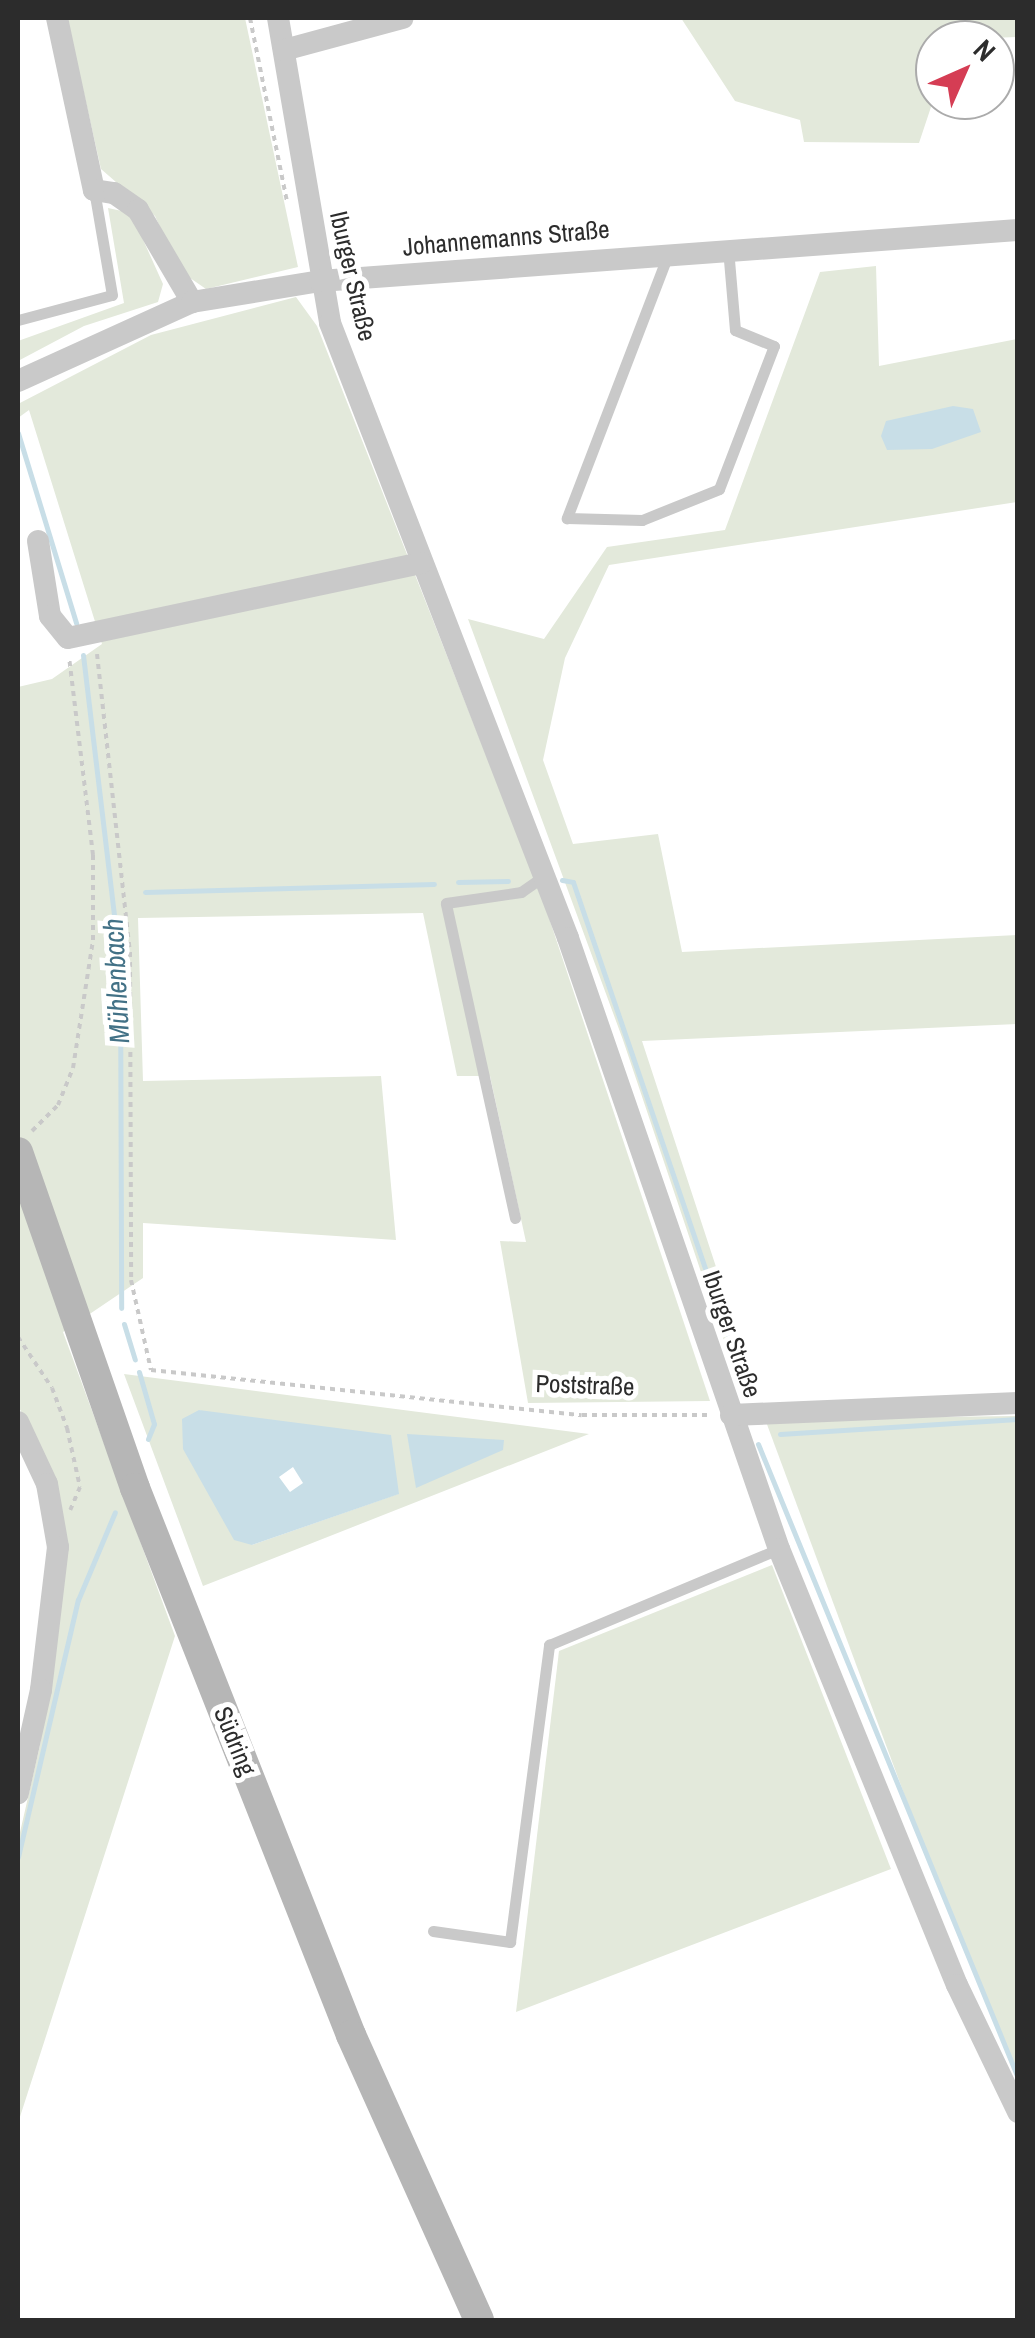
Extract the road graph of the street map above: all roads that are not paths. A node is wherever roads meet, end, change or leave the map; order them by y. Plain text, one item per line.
1 (57, 18) edge
2 (278, 18) edge
3 (403, 18) edge
4 (284, 50) junction
5 (94, 190) junction
6 (1018, 230) edge
7 (728, 248) junction
8 (668, 253) junction
9 (320, 281) junction
10 (192, 302) junction
11 (18, 320) edge
12 (18, 381) edge
13 (38, 541) dead end
14 (421, 562) junction
15 (544, 876) junction
16 (18, 1152) edge
17 (515, 1218) dead end
18 (1018, 1403) edge
19 (730, 1416) junction
20 (18, 1422) edge
21 (779, 1549) junction
22 (18, 1793) edge
23 (433, 1930) dead end
24 (1018, 2112) edge
25 (479, 2320) edge

1 - 5 street
2 - 4 street, Iburger Straße
3 - 4 street
4 - 9 street, Iburger Straße
5 - 10 street
5 - 11 lane
6 - 7 street, Johannemanns Straße
7 - 8 street, Johannemanns Straße
7 - 8 lane
8 - 9 street, Johannemanns Straße
9 - 10 street, Johannemanns Straße
9 - 14 street, Iburger Straße
10 - 12 street, Johannemanns Straße
13 - 14 street
14 - 15 street, Iburger Straße
15 - 17 lane
15 - 19 street, Iburger Straße
16 - 25 main road, Südring
18 - 19 street
19 - 21 street, Iburger Straße
20 - 22 street
21 - 23 lane
21 - 24 street, Iburger Straße

